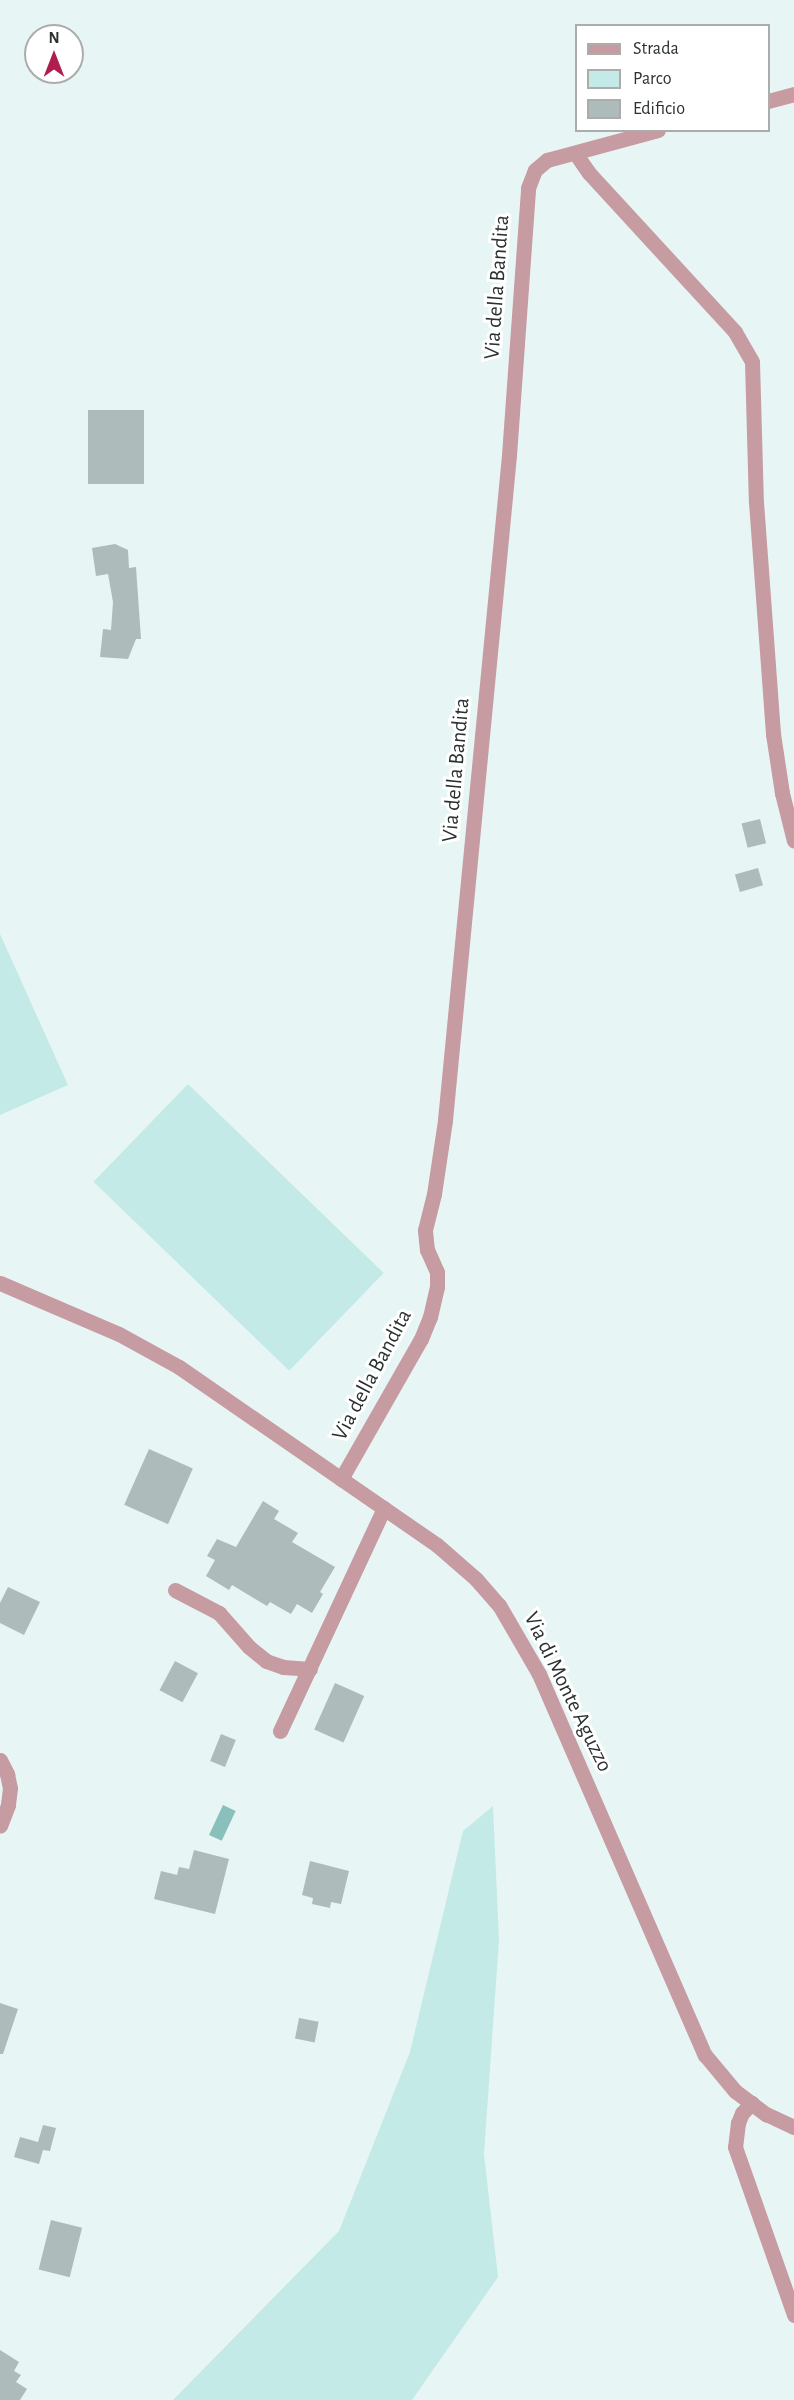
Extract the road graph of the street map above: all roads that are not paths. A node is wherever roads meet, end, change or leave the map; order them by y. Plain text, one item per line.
1 (794, 94) edge
2 (770, 100) edge
3 (651, 132) edge
4 (575, 153) junction
5 (794, 841) edge
6 (0, 1283) edge
7 (341, 1479) junction
8 (384, 1508) junction
9 (175, 1590) dead end
10 (310, 1669) junction
11 (280, 1731) dead end
12 (0, 1760) edge
13 (0, 1826) edge
14 (752, 2103) junction
15 (794, 2127) edge
16 (794, 2315) edge

1 - 2 street
3 - 4 street, Via della Bandita
4 - 5 street
4 - 7 street, Via della Bandita
6 - 7 street, Via di Monte Aguzzo
7 - 8 street, Via di Monte Aguzzo
8 - 10 street
8 - 14 street, Via di Monte Aguzzo
9 - 10 street
10 - 11 street
12 - 13 street
14 - 15 street, Via di Monte Aguzzo
14 - 16 street

